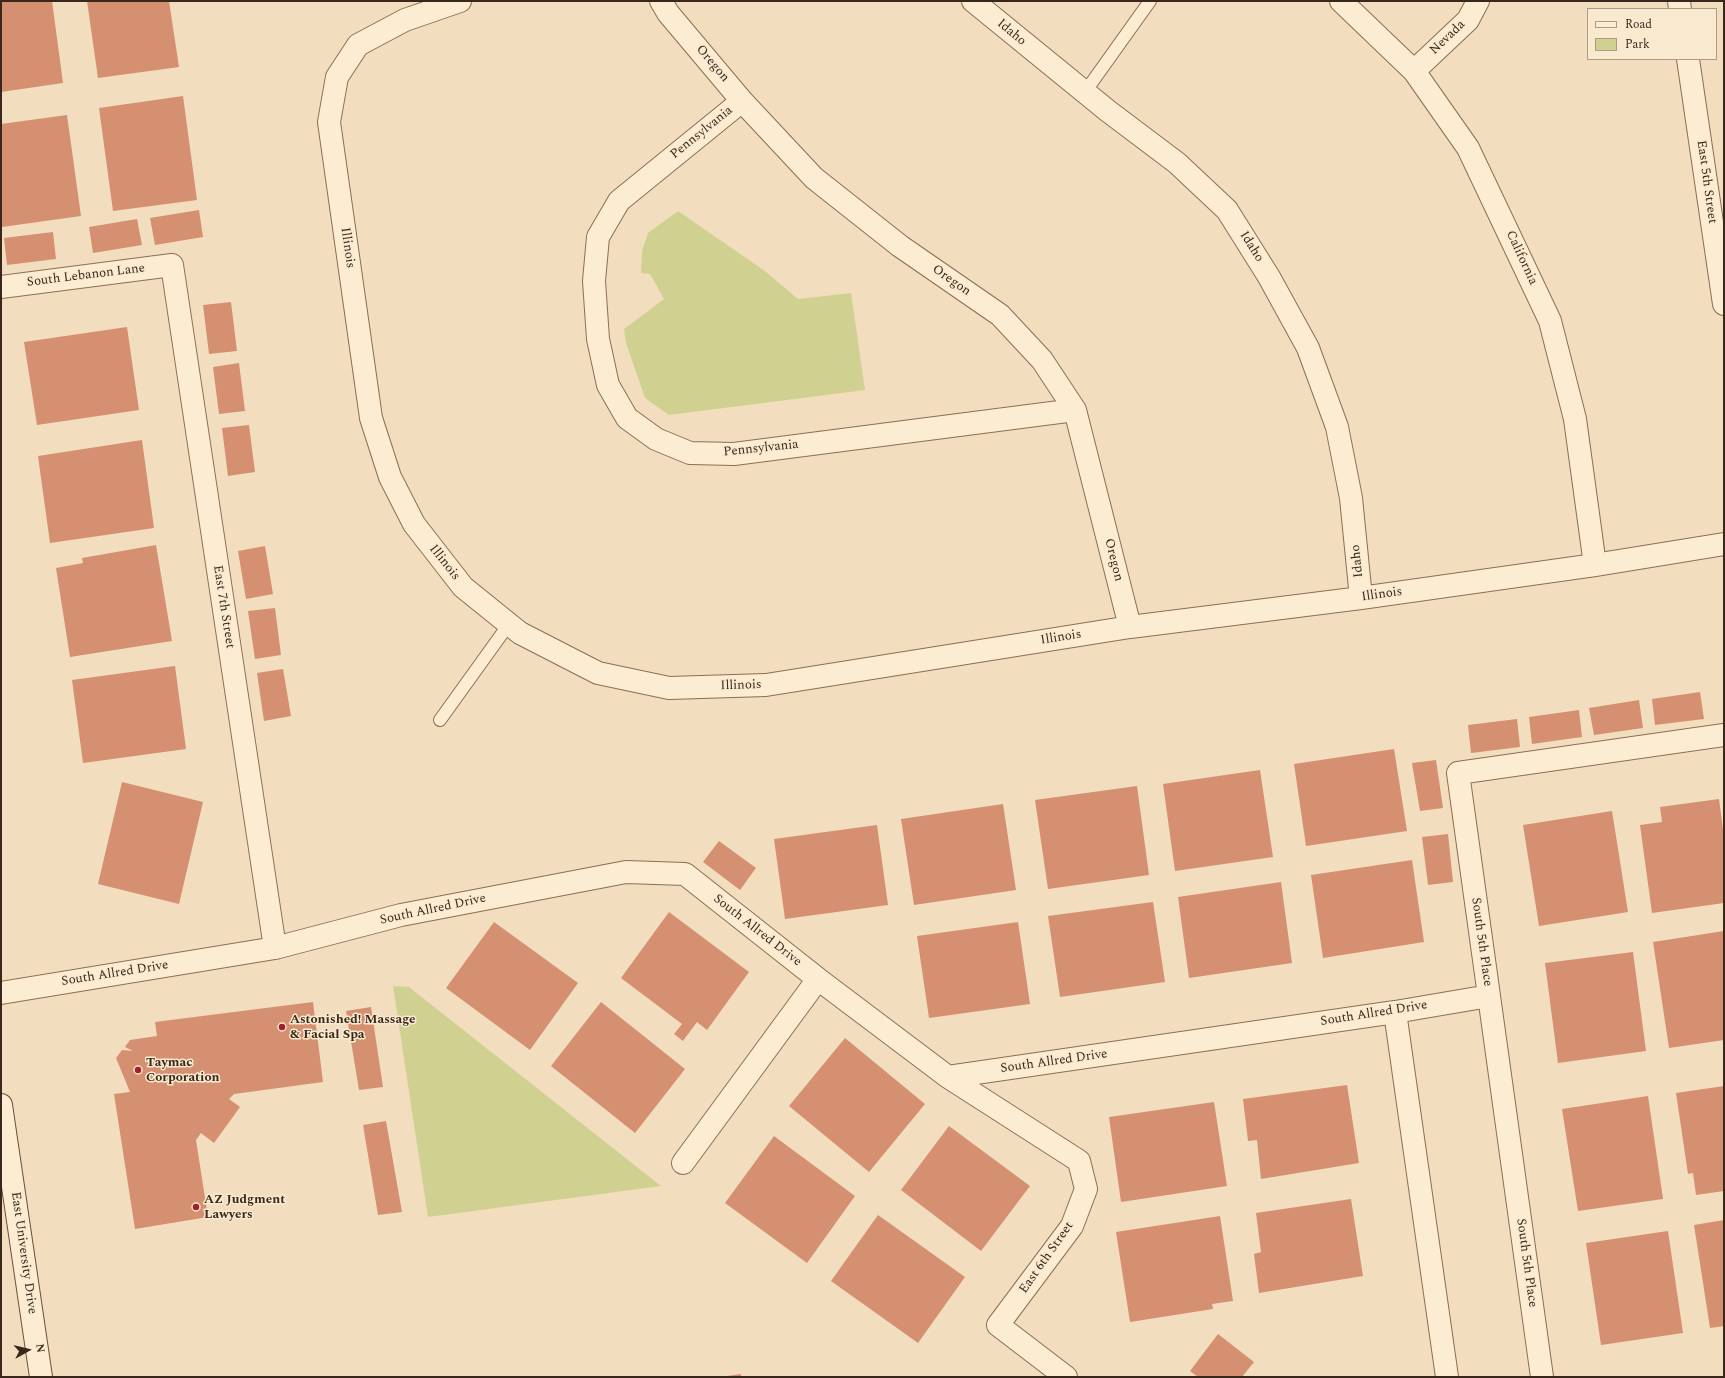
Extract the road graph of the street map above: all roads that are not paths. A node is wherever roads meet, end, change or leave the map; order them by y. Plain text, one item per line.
1 (460, 1) edge
2 (661, 1) edge
3 (973, 1) edge
4 (1150, 1) edge
5 (1341, 1) edge
6 (1478, 1) edge
7 (1688, 60) edge
8 (1414, 71) junction
9 (1085, 92) junction
10 (742, 100) junction
11 (172, 265) joint
12 (1, 287) edge
13 (1724, 304) edge
14 (1074, 410) junction
15 (1724, 544) edge
16 (1595, 566) junction
17 (1362, 598) junction
18 (509, 624) junction
19 (1130, 627) junction
20 (440, 720) dead end
21 (1724, 735) edge
22 (275, 948) junction
23 (818, 979) junction
24 (1, 993) edge
25 (1489, 996) junction
26 (1395, 1012) junction
27 (948, 1078) junction
28 (1, 1105) edge
29 (683, 1163) dead end
30 (41, 1377) edge
31 (1066, 1377) edge
32 (1447, 1377) edge
33 (1542, 1377) edge

1 - 18 street, Illinois
2 - 10 street, Oregon
3 - 9 street, Idaho
4 - 9 lane
5 - 8 street, California
6 - 8 street, Nevada
7 - 13 street, East 5th Street
8 - 16 street, California
9 - 17 street, Idaho
10 - 14 street, Oregon
10 - 14 street, Pennsylvania
11 - 12 street, South Lebanon Lane
11 - 22 street, East 7th Street
14 - 19 street, Oregon
15 - 16 street, Illinois
16 - 17 street, Illinois
17 - 19 street, Illinois
18 - 19 street, Illinois
18 - 20 lane
21 - 25 street, South 5th Place
22 - 23 street, South Allred Drive
22 - 24 street, South Allred Drive
23 - 27 street, South Allred Drive
23 - 29 street
25 - 26 street, South Allred Drive
25 - 33 street, South 5th Place
26 - 27 street, South Allred Drive
26 - 32 street
27 - 31 street, East 6th Street
28 - 30 street, East University Drive

